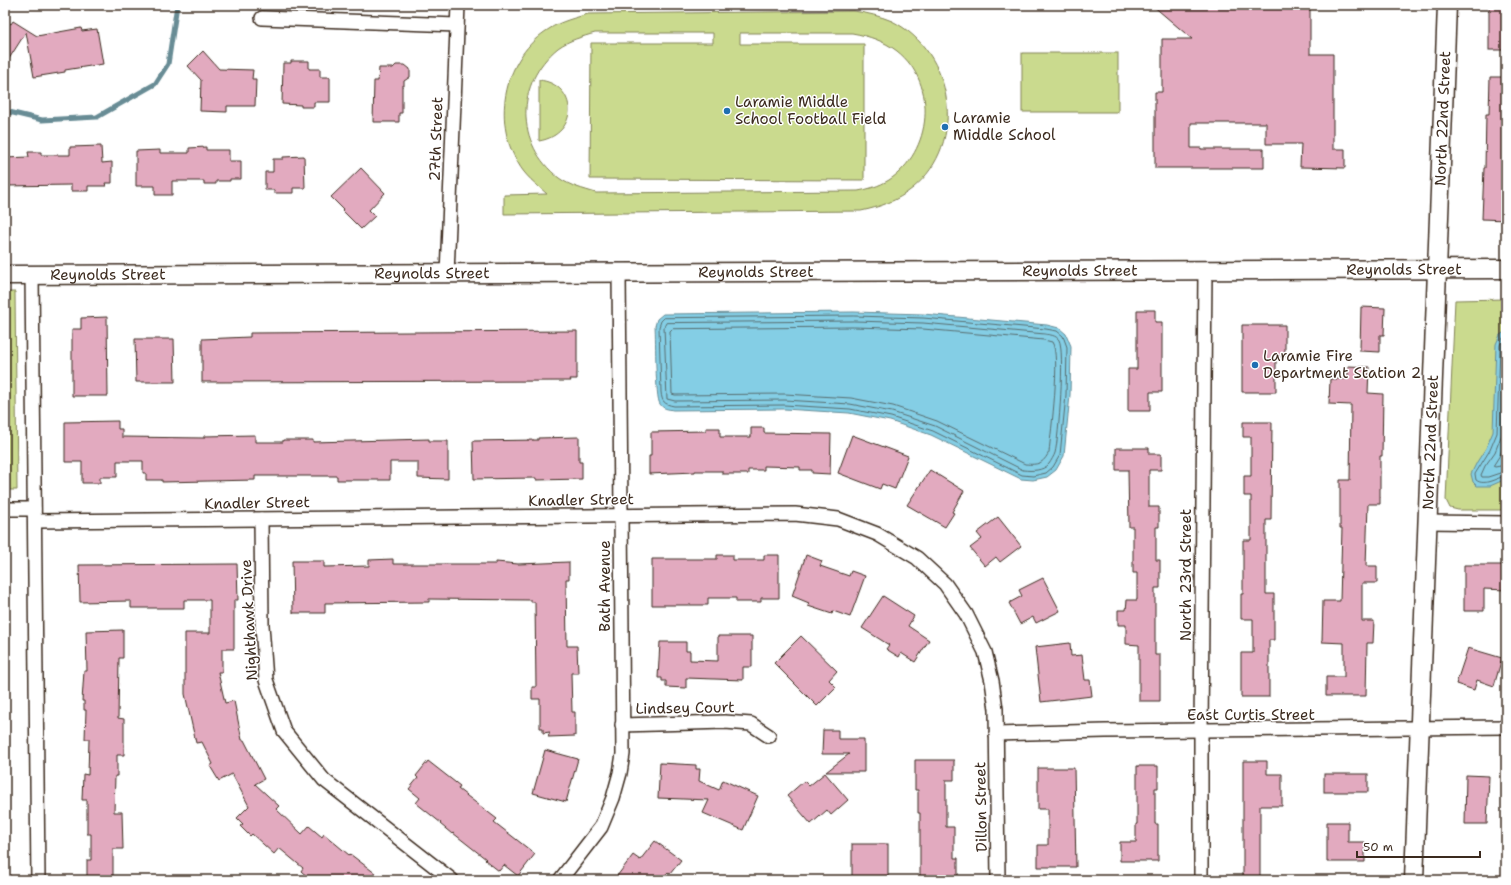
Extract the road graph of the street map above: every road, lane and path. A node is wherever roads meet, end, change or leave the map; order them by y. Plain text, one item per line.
1 (458, 5) edge
2 (1447, 5) edge
3 (262, 18) dead end
4 (457, 25) junction
5 (1506, 269) edge
6 (1437, 270) junction
7 (1205, 271) junction
8 (619, 273) junction
9 (447, 274) junction
10 (5, 275) edge
11 (32, 275) junction
12 (5, 509) edge
13 (35, 515) junction
14 (621, 515) junction
15 (261, 519) junction
16 (1427, 522) junction
17 (1506, 523) edge
18 (622, 725) junction
19 (1506, 727) edge
20 (1420, 729) junction
21 (1201, 731) junction
22 (996, 734) junction
23 (769, 736) dead end
24 (38, 880) edge
25 (452, 880) edge
26 (560, 880) edge
27 (998, 880) edge
28 (1201, 880) edge
29 (1414, 880) edge

1 - 4 street, 27th Street
2 - 6 main road, North 22nd Street
3 - 4 street
4 - 9 street, 27th Street
5 - 6 main road, Reynolds Street
6 - 7 main road, Reynolds Street
6 - 16 main road, North 22nd Street
7 - 8 main road, Reynolds Street
7 - 21 street, North 23rd Street
8 - 9 main road, Reynolds Street
8 - 14 street, Bath Avenue
9 - 11 main road, Reynolds Street
10 - 11 main road, Reynolds Street
11 - 13 street
12 - 13 street, Knadler Street
13 - 15 street, Knadler Street
13 - 24 street
14 - 15 street, Knadler Street
14 - 18 street, Bath Avenue
14 - 22 street, Knadler Street
15 - 25 street, Nighthawk Drive
16 - 17 street
16 - 20 main road, North 22nd Street
18 - 23 street, Lindsey Court
18 - 26 street, Bath Avenue
19 - 20 street, East Curtis Street
20 - 21 street, East Curtis Street
20 - 29 main road, North 22nd Street
21 - 22 street, East Curtis Street
21 - 28 street, North 23rd Street
22 - 27 street, Dillon Street

